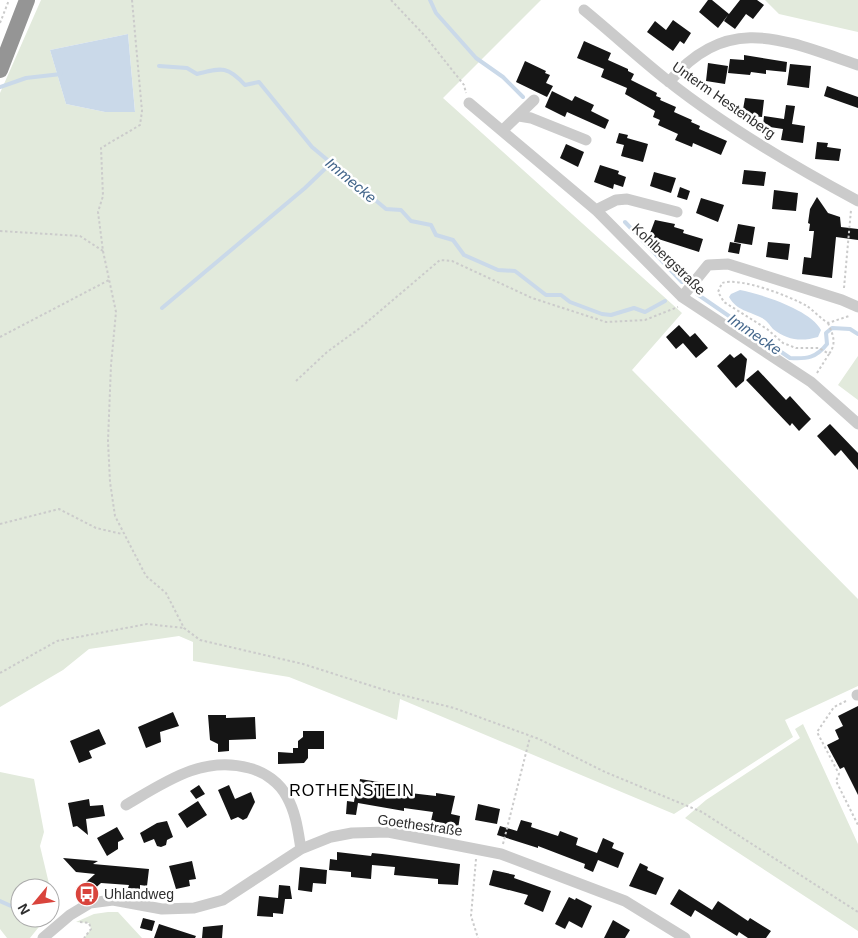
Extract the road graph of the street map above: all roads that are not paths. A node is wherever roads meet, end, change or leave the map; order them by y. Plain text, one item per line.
1 (27, 0) edge
2 (584, 10) dead end
3 (858, 66) edge
4 (0, 70) edge
5 (669, 82) junction
6 (534, 100) dead end
7 (469, 103) road end
8 (519, 116) junction
9 (502, 130) junction
10 (586, 140) dead end
11 (855, 199) edge
12 (596, 210) junction
13 (677, 212) dead end
14 (686, 300) junction
15 (856, 309) edge
16 (858, 424) edge
17 (126, 805) dead end
18 (301, 849) junction
19 (43, 938) edge
20 (685, 938) edge

1 - 4 highway
2 - 5 street, Unterm Hestenberg
3 - 5 street
5 - 11 street, Unterm Hestenberg
6 - 8 street
7 - 9 street, Kohlbergstraße
8 - 9 street
8 - 10 street
9 - 12 street, Kohlbergstraße
12 - 13 street
12 - 14 street, Kohlbergstraße
14 - 15 street
14 - 16 street, Kohlbergstraße
17 - 18 street
18 - 19 street, Goethestraße
18 - 20 street, Goethestraße

